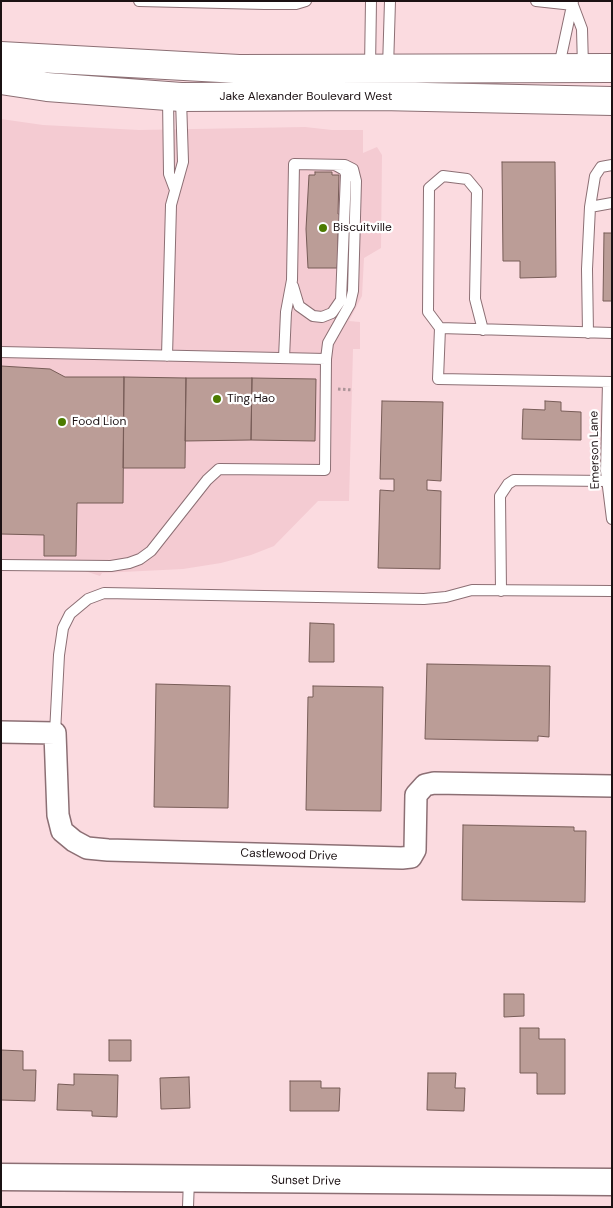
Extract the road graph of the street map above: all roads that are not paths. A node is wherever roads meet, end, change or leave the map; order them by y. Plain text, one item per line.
1 (139, 1) edge
2 (306, 1) edge
3 (371, 1) edge
4 (390, 1) edge
5 (536, 1) edge
6 (265, 3) edge
7 (573, 3) edge
8 (1, 56) edge
9 (571, 68) junction
10 (612, 68) edge
11 (379, 69) junction
12 (1, 80) edge
13 (174, 96) junction
14 (612, 101) edge
15 (335, 165) junction
16 (612, 165) edge
17 (175, 190) junction
18 (612, 203) edge
19 (590, 207) junction
20 (292, 280) junction
21 (440, 328) junction
22 (483, 330) junction
23 (588, 333) junction
24 (612, 334) edge
25 (1, 352) edge
26 (167, 356) junction
27 (284, 358) junction
28 (326, 359) junction
29 (610, 382) edge
30 (607, 481) junction
31 (612, 518) edge
32 (1, 565) edge
33 (501, 591) junction
34 (612, 591) edge
35 (1, 732) edge
36 (55, 733) junction
37 (612, 786) edge
38 (1, 1178) edge
39 (189, 1179) junction
40 (612, 1182) edge
41 (188, 1207) edge

1 - 6 lane
2 - 6 lane
3 - 11 lane
4 - 11 lane
5 - 7 lane
7 - 9 lane
7 - 9 lane
8 - 11 highway
9 - 10 highway
9 - 11 highway
12 - 13 highway, Jake Alexander Boulevard West
13 - 14 highway, Jake Alexander Boulevard West
13 - 17 lane
13 - 17 lane
15 - 20 lane
15 - 20 lane
15 - 28 lane
16 - 19 lane
17 - 26 lane
18 - 19 lane
19 - 23 lane
20 - 27 lane
21 - 22 lane
21 - 22 lane
21 - 29 lane
22 - 23 lane
23 - 24 lane
25 - 26 lane
26 - 27 lane
27 - 28 lane
28 - 32 lane
29 - 30 lane, Emerson Lane
30 - 31 lane, Emerson Lane
30 - 33 lane
33 - 34 lane
33 - 36 lane
35 - 36 street
36 - 37 street, Castlewood Drive
38 - 39 street, Sunset Drive
39 - 40 street, Sunset Drive
39 - 41 lane

